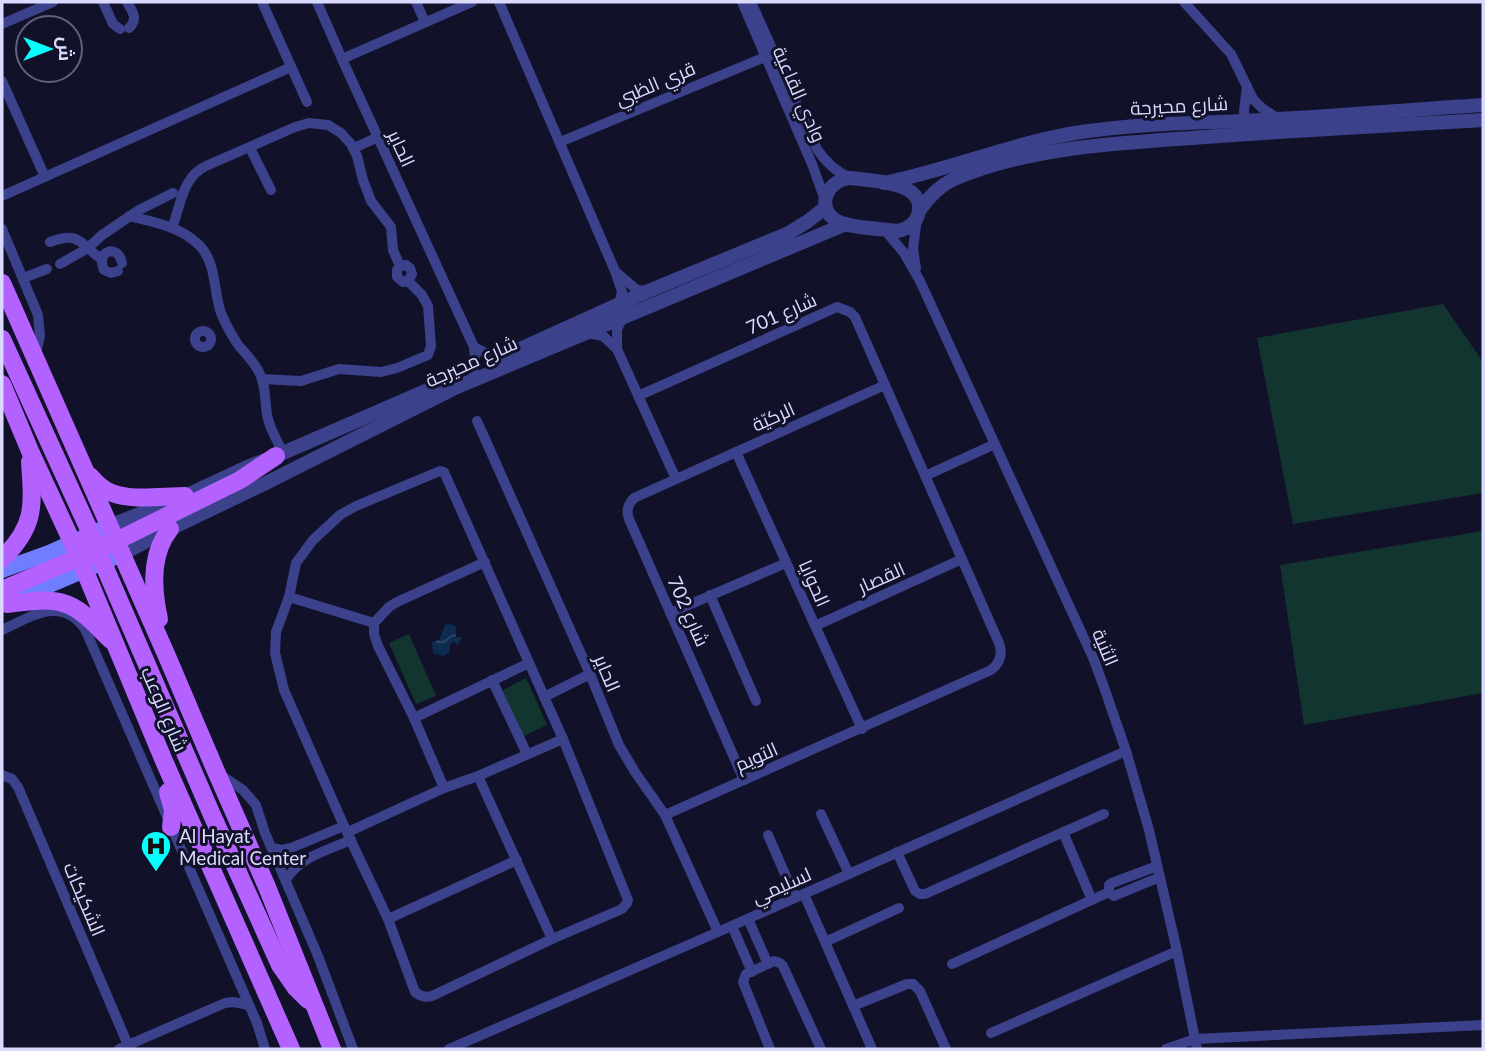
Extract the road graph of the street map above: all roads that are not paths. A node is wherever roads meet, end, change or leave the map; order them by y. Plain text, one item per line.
1 (53, 2) edge
2 (103, 2) edge
3 (127, 2) edge
4 (262, 2) edge
5 (317, 2) edge
6 (416, 2) edge
7 (472, 2) edge
8 (499, 2) edge
9 (742, 2) edge
10 (751, 2) edge
11 (1184, 2) edge
12 (425, 22) junction
13 (2, 24) edge
14 (765, 57) junction
15 (342, 59) junction
16 (291, 66) junction
17 (2, 81) edge
18 (1247, 86) junction
19 (307, 102) dead end
20 (1483, 105) edge
21 (1277, 118) junction
22 (1483, 120) edge
23 (1246, 127) junction
24 (378, 137) junction
25 (560, 142) junction
26 (250, 148) junction
27 (354, 148) junction
28 (45, 177) junction
29 (851, 178) junction
30 (884, 183) junction
31 (271, 190) dead end
32 (173, 194) dead end
33 (2, 195) edge
34 (826, 204) junction
35 (918, 214) junction
36 (129, 216) junction
37 (846, 224) junction
38 (172, 228) junction
39 (2, 229) edge
40 (884, 229) junction
41 (50, 242) dead end
42 (88, 248) junction
43 (101, 259) junction
44 (60, 264) dead end
45 (47, 269) dead end
46 (615, 271) junction
47 (23, 278) junction
48 (920, 281) junction
49 (2, 283) edge
50 (646, 292) junction
51 (621, 311) junction
52 (230, 332) junction
53 (585, 333) junction
54 (211, 337) dead end
55 (2, 339) edge
56 (474, 347) junction
57 (617, 349) junction
58 (35, 357) junction
59 (501, 358) junction
60 (473, 371) junction
61 (262, 379) junction
62 (2, 384) edge
63 (885, 385) junction
64 (638, 396) junction
65 (477, 421) dead end
66 (995, 444) junction
67 (30, 451) junction
68 (736, 452) junction
69 (279, 454) junction
70 (80, 461) junction
71 (925, 476) junction
72 (676, 480) junction
73 (185, 496) junction
74 (170, 528) junction
75 (116, 541) junction
76 (91, 552) junction
77 (2, 559) edge
78 (962, 559) junction
79 (485, 562) junction
80 (786, 563) junction
81 (2, 570) edge
82 (710, 596) junction
83 (289, 597) junction
84 (3, 600) edge
85 (670, 613) junction
86 (374, 623) junction
87 (815, 626) junction
88 (2, 630) edge
89 (115, 644) junction
90 (166, 653) junction
91 (529, 663) junction
92 (590, 674) junction
93 (492, 680) junction
94 (544, 696) junction
95 (756, 701) dead end
96 (414, 718) junction
97 (862, 729) junction
98 (563, 739) junction
99 (1126, 751) junction
100 (527, 754) junction
101 (164, 761) junction
102 (215, 769) junction
103 (2, 775) edge
104 (478, 776) junction
105 (744, 780) junction
106 (444, 789) junction
107 (821, 814) dead end
108 (1104, 814) dead end
109 (665, 815) junction
110 (171, 827) junction
111 (1063, 832) junction
112 (348, 833) junction
113 (768, 835) dead end
114 (272, 848) junction
115 (897, 852) junction
116 (517, 860) junction
117 (1159, 872) junction
118 (849, 874) junction
119 (286, 880) junction
120 (799, 896) junction
121 (1092, 900) junction
122 (899, 908) dead end
123 (388, 919) junction
124 (748, 919) junction
125 (732, 926) junction
126 (718, 933) junction
127 (552, 940) junction
128 (825, 942) junction
129 (1177, 951) junction
130 (768, 964) junction
131 (952, 964) dead end
132 (752, 972) junction
133 (238, 978) junction
134 (262, 985) junction
135 (225, 1003) junction
136 (249, 1005) junction
137 (853, 1006) junction
138 (316, 1007) junction
139 (1483, 1025) edge
140 (991, 1033) dead end
141 (1196, 1044) edge
142 (124, 1047) edge
143 (265, 1049) edge
144 (276, 1049) edge
145 (291, 1049) edge
146 (332, 1049) edge
147 (354, 1049) edge
148 (450, 1049) edge
149 (770, 1049) edge
150 (821, 1049) edge
151 (872, 1049) edge
152 (946, 1049) edge
153 (1166, 1049) edge

1 - 13 street
2 - 3 street
4 - 16 street
5 - 15 street, الحاير
6 - 12 street
7 - 12 street
8 - 25 street
9 - 14 street, وادي القاعية
10 - 29 street, وادي القاعية
11 - 18 street
12 - 15 street
14 - 25 street, قري الظبي
14 - 34 street, وادي القاعية
15 - 24 street, الحاير
16 - 19 street
16 - 28 street
17 - 28 street
18 - 21 street
18 - 23 street
20 - 21 street, شارع محيرجة
21 - 23 street, شارع محيرجة
22 - 23 street, شارع محيرجة
23 - 30 street, شارع محيرجة
23 - 35 street, شارع محيرجة
24 - 27 street
24 - 56 street, الحاير
25 - 46 street
26 - 27 street
26 - 31 street
26 - 38 street
27 - 61 street
28 - 33 street
29 - 30 street
29 - 34 street, شارع محيرجة
30 - 35 street
32 - 36 street
34 - 37 street
34 - 50 street, شارع محيرجة
35 - 40 street
35 - 48 street, الثنية
36 - 38 street
36 - 42 street
37 - 40 street
37 - 51 street, شارع محيرجة
38 - 52 street
39 - 47 street
40 - 48 street, الثنية
41 - 42 street
42 - 43 street
42 - 44 street
43 - 43 street
45 - 47 street
46 - 50 street
46 - 51 street
47 - 58 street
48 - 66 street, الثنية
49 - 58 main road, شارع الوعب
50 - 51 street, شارع محيرجة
51 - 53 street, شارع محيرجة
51 - 57 street
51 - 59 street, شارع محيرجة
52 - 54 street
52 - 61 street
53 - 57 street
53 - 74 street, شارع محيرجة
55 - 76 main road
56 - 59 street
56 - 60 street, الحاير
57 - 64 street
58 - 70 main road, شارع الوعب
59 - 60 street, شارع محيرجة
60 - 69 street, شارع محيرجة
61 - 69 street
62 - 67 main road, شارع الوعب
63 - 64 street, شارع 701
63 - 68 street, الركيّة
63 - 71 street, شارع 701
64 - 72 street
65 - 92 street, الحاير
66 - 71 street
66 - 99 street, الثنية
67 - 76 main road, شارع الوعب
67 - 77 main road
68 - 72 street, الركيّة
68 - 80 street, الحوايا
69 - 73 street, شارع محيرجة
69 - 75 main road
70 - 73 main road
70 - 75 main road, شارع الوعب
71 - 78 street, شارع 701
72 - 85 street, شارع 702
73 - 75 street, شارع محيرجة
74 - 75 street, شارع محيرجة
74 - 90 main road
75 - 76 main road
75 - 76 main road
75 - 90 main road, شارع الوعب
76 - 81 main road
76 - 84 main road
76 - 89 main road, شارع الوعب
76 - 138 main road
78 - 87 street, القصار
78 - 97 street, شارع 701
79 - 83 street
79 - 86 street
79 - 91 street
80 - 82 street
80 - 87 street, الحوايا
82 - 85 street
82 - 95 street
83 - 86 street
83 - 112 street
84 - 89 main road
85 - 105 street, شارع 702
86 - 96 street
87 - 97 street, الحوايا
88 - 110 street
89 - 101 main road, شارع الوعب
90 - 102 main road, شارع الوعب
91 - 93 street
91 - 94 street
92 - 94 street
92 - 109 street, الحاير
93 - 96 street
93 - 100 street
94 - 98 street
96 - 106 street
97 - 105 street, التويم
98 - 100 street
98 - 127 street
99 - 115 street, لسليمي
99 - 117 street, الثنية
100 - 104 street
101 - 110 main road
101 - 134 main road, شارع الوعب
102 - 114 street
102 - 138 main road, شارع الوعب
103 - 142 street, الشكيكات
104 - 106 street
104 - 116 street
105 - 109 street, التويم
106 - 112 street
107 - 118 street
108 - 111 street
109 - 126 street, الحاير
110 - 133 street
111 - 115 street
111 - 121 street
112 - 114 street
112 - 119 street
112 - 123 street
113 - 120 street
114 - 119 street
115 - 118 street, لسليمي
116 - 123 street
116 - 127 street
117 - 121 street
117 - 129 street, الثنية
118 - 120 street, لسليمي
119 - 147 street
120 - 124 street, لسليمي
120 - 128 street
121 - 131 street
122 - 128 street
123 - 127 street
124 - 125 street, لسليمي
124 - 130 street
125 - 126 street, لسليمي
125 - 132 street
126 - 148 street, لسليمي
128 - 137 street
129 - 140 street
129 - 141 street, الثنية
130 - 132 street
130 - 150 street
132 - 149 street
133 - 135 street
133 - 136 street
134 - 144 main road
134 - 145 main road, شارع الوعب
135 - 136 street
135 - 142 street
136 - 143 street
137 - 151 street
137 - 152 street
138 - 146 main road, شارع الوعب
139 - 141 street
141 - 153 street

